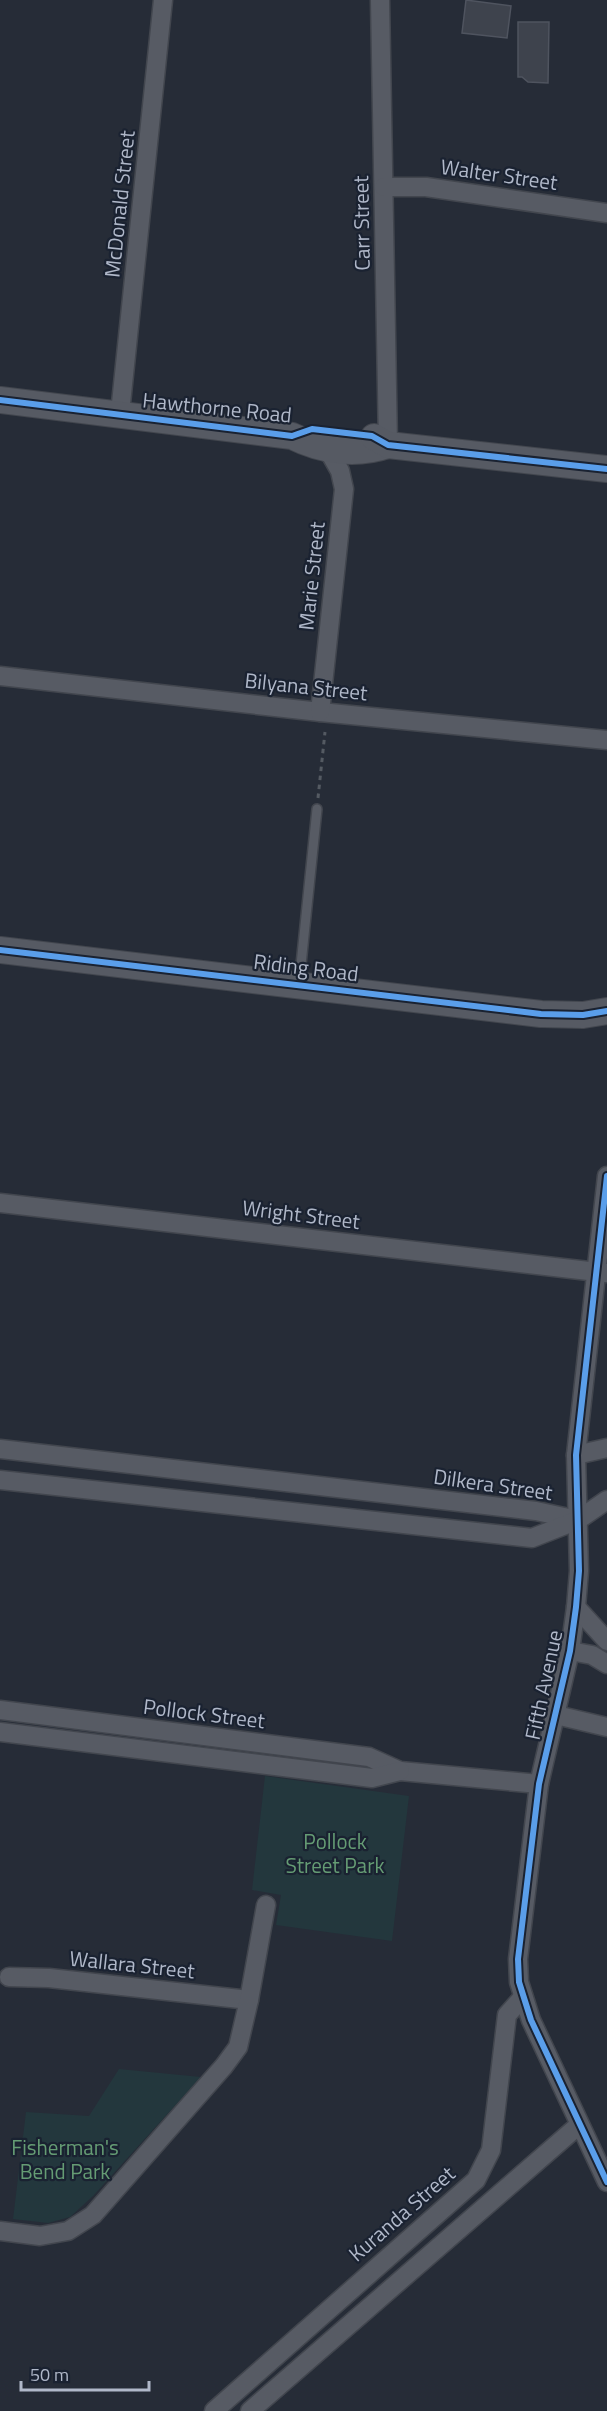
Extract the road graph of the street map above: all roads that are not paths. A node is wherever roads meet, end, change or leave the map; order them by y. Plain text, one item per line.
1 (163, 0) edge
2 (380, 0) edge
3 (384, 187) junction
4 (607, 213) edge
5 (0, 400) edge
6 (120, 413) junction
7 (292, 436) junction
8 (388, 445) junction
9 (327, 448) junction
10 (607, 469) edge
11 (0, 676) edge
12 (320, 712) junction
13 (607, 740) edge
14 (317, 809) road end
15 (0, 950) edge
16 (299, 984) junction
17 (607, 1011) edge
18 (607, 1176) edge
19 (0, 1203) edge
20 (602, 1273) edge
21 (600, 1300) edge
22 (607, 1448) edge
23 (0, 1449) edge
24 (576, 1455) junction
25 (0, 1480) edge
26 (607, 1500) edge
27 (578, 1520) junction
28 (576, 1607) junction
29 (607, 1641) edge
30 (570, 1651) junction
31 (607, 1664) edge
32 (0, 1710) edge
33 (556, 1715) junction
34 (607, 1727) edge
35 (0, 1732) edge
36 (400, 1771) junction
37 (539, 1784) junction
38 (266, 1905) dead end
39 (9, 1977) dead end
40 (523, 1997) junction
41 (249, 2000) junction
42 (579, 2125) junction
43 (607, 2182) edge
44 (0, 2231) edge
45 (214, 2411) edge
46 (250, 2411) edge

1 - 6 street, McDonald Street
2 - 3 street, Carr Street
3 - 4 street, Walter Street
3 - 8 street, Carr Street
5 - 6 street, Hawthorne Road
6 - 7 street, Hawthorne Road
7 - 8 street, Hawthorne Road
7 - 9 street, Hawthorne Road
8 - 9 street, Hawthorne Road
8 - 10 street, Hawthorne Road
9 - 12 street, Marie Street
11 - 12 street, Bilyana Street
12 - 13 street, Bilyana Street
14 - 16 lane
15 - 16 street, Riding Road
16 - 17 street, Riding Road
18 - 20 street, Fifth Avenue
19 - 20 street, Wright Street
20 - 21 street, Fifth Avenue
21 - 24 street, Fifth Avenue
22 - 24 street
23 - 27 street, Dilkera Street
24 - 27 street, Fifth Avenue
25 - 27 street, Dilkera Street
26 - 27 street
27 - 28 street, Fifth Avenue
28 - 29 street
28 - 30 street, Fifth Avenue
30 - 31 street
30 - 33 street, Fifth Avenue
32 - 36 street, Pollock Street
33 - 34 street
33 - 37 street, Fifth Avenue
35 - 36 street, Pollock Street
36 - 37 street, Pollock Street
37 - 40 street, Fifth Avenue
38 - 41 street
39 - 41 street, Wallara Street
40 - 42 street, Fifth Avenue
40 - 45 street, Kuranda Street
41 - 44 street
42 - 43 street, Fifth Avenue
42 - 46 street

